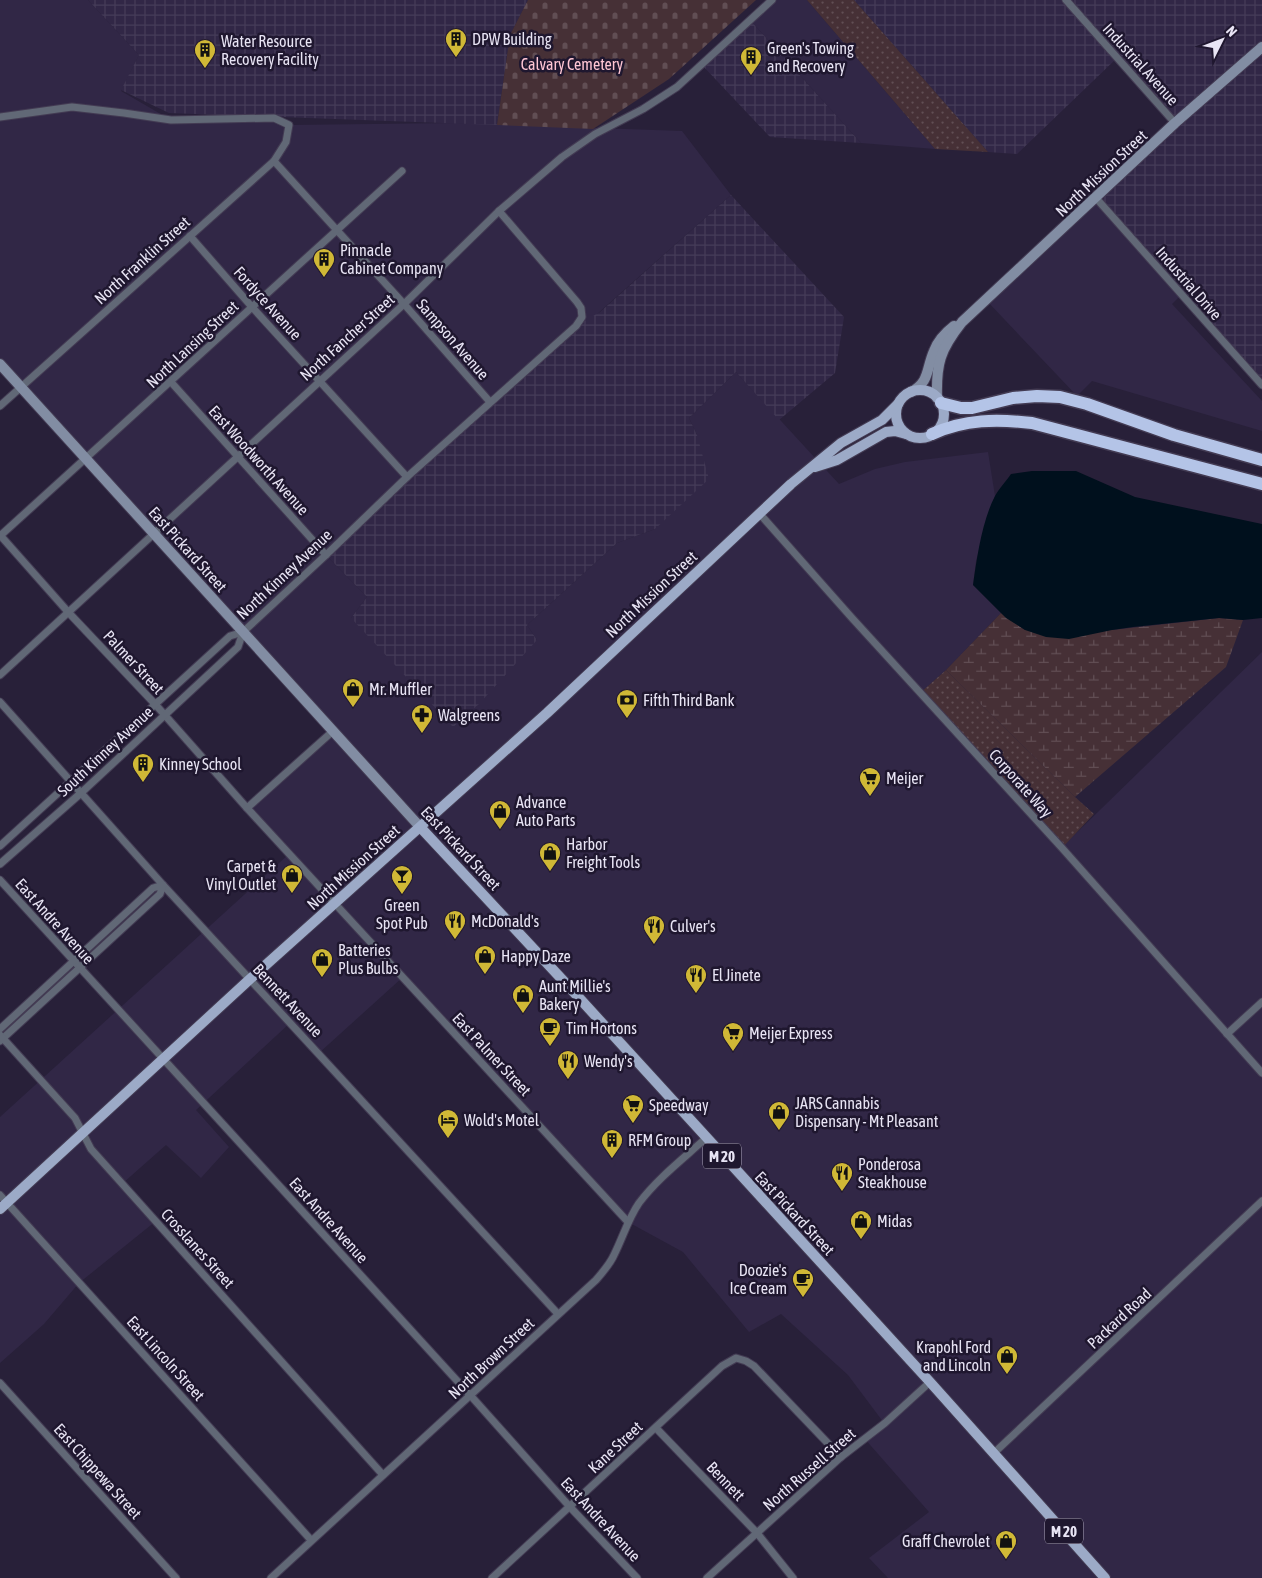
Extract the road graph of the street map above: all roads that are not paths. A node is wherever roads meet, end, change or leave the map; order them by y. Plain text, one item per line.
1 (772, 0) edge
2 (1066, 0) edge
3 (1262, 47) edge
4 (0, 118) edge
5 (1175, 123) junction
6 (274, 161) junction
7 (402, 171) dead end
8 (1096, 198) junction
9 (499, 211) junction
10 (337, 230) junction
11 (190, 236) junction
12 (404, 304) junction
13 (252, 307) junction
14 (962, 322) junction
15 (0, 364) edge
16 (320, 380) junction
17 (171, 382) junction
18 (1262, 385) edge
19 (20, 387) junction
20 (911, 392) junction
21 (939, 400) junction
22 (490, 402) junction
23 (898, 404) junction
24 (0, 406) edge
25 (908, 434) junction
26 (932, 434) junction
27 (238, 458) junction
28 (86, 459) junction
29 (1262, 460) edge
30 (814, 467) junction
31 (407, 477) junction
32 (1262, 484) edge
33 (759, 513) junction
34 (154, 534) junction
35 (0, 535) edge
36 (326, 555) junction
37 (69, 613) junction
38 (243, 632) junction
39 (0, 675) edge
40 (0, 702) edge
41 (155, 704) junction
42 (164, 716) junction
43 (333, 731) junction
44 (70, 781) junction
45 (81, 792) junction
46 (247, 808) junction
47 (420, 828) junction
48 (0, 846) edge
49 (0, 864) edge
50 (0, 880) edge
51 (162, 885) junction
52 (336, 904) junction
53 (73, 961) junction
54 (80, 969) junction
55 (250, 979) junction
56 (1262, 1002) edge
57 (0, 1028) edge
58 (1227, 1034) junction
59 (1, 1038) edge
60 (163, 1058) junction
61 (1262, 1072) edge
62 (82, 1133) junction
63 (706, 1138) junction
64 (1262, 1201) edge
65 (2, 1202) edge
66 (628, 1222) junction
67 (558, 1314) junction
68 (930, 1382) junction
69 (0, 1383) edge
70 (471, 1396) junction
71 (656, 1428) junction
72 (994, 1453) junction
73 (841, 1457) junction
74 (383, 1475) junction
75 (570, 1507) junction
76 (757, 1533) junction
77 (311, 1540) junction
78 (176, 1578) edge
79 (271, 1578) edge
80 (492, 1578) edge
81 (637, 1578) edge
82 (707, 1578) edge
83 (793, 1578) edge
84 (1105, 1578) edge

1 - 9 street, North Fancher Street
2 - 5 street, Industrial Avenue
3 - 5 main road, North Mission Street
4 - 6 street, North Franklin Street
5 - 8 main road, North Mission Street
6 - 10 street, Sampson Avenue
6 - 11 street, North Franklin Street
7 - 10 street, North Lansing Street
8 - 14 main road, North Mission Street
8 - 18 street, Industrial Drive
9 - 12 street, North Fancher Street
9 - 22 street, North Kinney Avenue
10 - 12 street, Sampson Avenue
10 - 13 street, North Lansing Street
11 - 13 street, Fordyce Avenue
11 - 19 street, North Franklin Street
12 - 16 street, North Fancher Street
12 - 22 street, Sampson Avenue
13 - 16 street, Fordyce Avenue
13 - 17 street, North Lansing Street
14 - 20 main road, North Mission Street
14 - 21 main road, North Mission Street
15 - 19 main road, East Pickard Street
16 - 27 street, North Fancher Street
16 - 31 street, Fordyce Avenue
17 - 27 street, East Woodworth Avenue
17 - 28 street, North Lansing Street
19 - 24 street, North Franklin Street
19 - 28 main road, East Pickard Street
20 - 21 main road
20 - 23 main road, North Mission Street
21 - 26 main road, North Mission Street
21 - 29 highway
22 - 31 street, North Kinney Avenue
23 - 25 main road
23 - 30 main road, North Mission Street
25 - 26 main road, North Mission Street
25 - 30 main road, North Mission Street
26 - 32 highway
27 - 34 street, North Fancher Street
27 - 36 street, East Woodworth Avenue
28 - 34 main road, East Pickard Street
28 - 35 street, North Lansing Street
30 - 33 main road, North Mission Street
31 - 36 street, North Kinney Avenue
33 - 47 main road, North Mission Street
33 - 58 street, Corporate Way
34 - 37 street, North Fancher Street
34 - 38 main road, East Pickard Street
35 - 37 street, Palmer Street
36 - 38 street, North Kinney Avenue
37 - 39 street, North Fancher Street
37 - 41 street, Palmer Street
38 - 41 street, North Kinney Avenue
38 - 42 street, South Kinney Avenue
38 - 43 main road, East Pickard Street
40 - 44 street, Bennett Avenue
41 - 42 street, Palmer Street
41 - 44 street, North Kinney Avenue
42 - 45 street, South Kinney Avenue
42 - 46 street, Palmer Street
43 - 46 street
43 - 47 main road, East Pickard Street
44 - 45 street, Bennett Avenue
44 - 48 street, North Kinney Avenue
45 - 49 street, South Kinney Avenue
45 - 51 street, Bennett Avenue
46 - 52 street, Palmer Street
47 - 52 main road, North Mission Street
47 - 63 main road, East Pickard Street / M 20
50 - 53 street, East Andre Avenue
51 - 53 street
51 - 54 street
51 - 55 street, Bennett Avenue
52 - 55 main road, North Mission Street
52 - 66 street, East Palmer Street
53 - 54 street, East Andre Avenue
53 - 57 street
54 - 59 street
54 - 60 street, East Andre Avenue
55 - 60 main road, North Mission Street
55 - 67 street, Bennett Avenue
56 - 58 street
58 - 61 street, Corporate Way
59 - 62 street, Crosslanes Street
60 - 62 main road, North Mission Street
60 - 70 street, East Andre Avenue
62 - 65 main road, North Mission Street
62 - 74 street, Crosslanes Street
63 - 66 street, North Brown Street
63 - 68 main road, East Pickard Street / M 20
64 - 72 street, Packard Road
65 - 77 street, East Lincoln Street
66 - 67 street, North Brown Street
67 - 70 street, North Brown Street
68 - 72 main road, East Pickard Street / M 20
68 - 73 street, North Russell Street
69 - 78 street, East Chippewa Street
70 - 74 street, North Brown Street
70 - 75 street, East Andre Avenue
71 - 73 street, Kane Street
71 - 75 street, Kane Street
71 - 76 street, Bennett
72 - 84 main road, East Pickard Street / M 20
73 - 76 street, North Russell Street
74 - 77 street, North Brown Street
75 - 80 street, Kane Street
75 - 81 street, East Andre Avenue
76 - 82 street, North Russell Street
76 - 83 street, Bennett
77 - 79 street, North Brown Street

